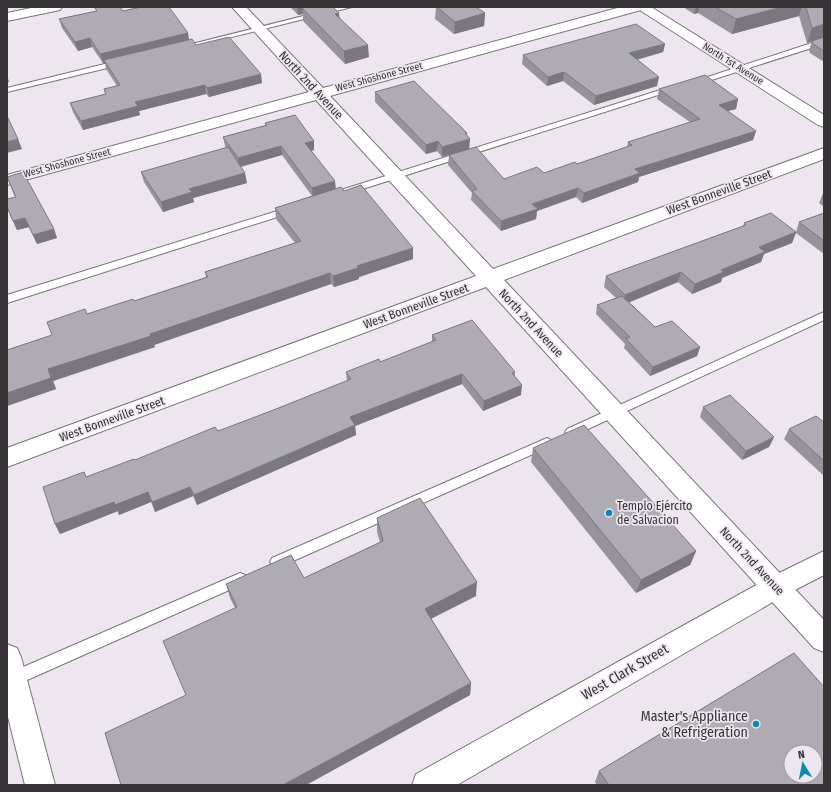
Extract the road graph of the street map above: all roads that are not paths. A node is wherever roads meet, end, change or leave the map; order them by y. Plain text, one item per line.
1 (55, 7) edge
2 (239, 7) edge
3 (348, 7) edge
4 (636, 7) edge
5 (642, 7) edge
6 (7, 17) edge
7 (259, 29) junction
8 (824, 41) edge
9 (175, 49) edge
10 (129, 60) edge
11 (739, 68) junction
12 (7, 90) edge
13 (319, 94) junction
14 (824, 122) edge
15 (824, 153) edge
16 (396, 176) junction
17 (7, 180) edge
18 (338, 194) edge
19 (300, 206) edge
20 (490, 278) junction
21 (7, 299) edge
22 (824, 316) edge
23 (615, 413) junction
24 (7, 458) edge
25 (824, 562) edge
26 (266, 567) edge
27 (251, 574) edge
28 (776, 587) junction
29 (824, 639) edge
30 (9, 673) edge
31 (40, 785) edge
32 (427, 785) edge

1 - 6 street
2 - 7 street, North 2nd Avenue
3 - 7 lane
4 - 13 street, West Shoshone Street
5 - 11 street, North 1st Avenue
7 - 9 lane
7 - 13 street, North 2nd Avenue
8 - 11 lane
10 - 12 lane
11 - 14 street, North 1st Avenue
11 - 16 lane
13 - 16 street, North 2nd Avenue
13 - 17 street, West Shoshone Street
15 - 20 street, West Bonneville Street
16 - 18 lane
16 - 20 street, North 2nd Avenue
19 - 21 lane
20 - 23 street, North 2nd Avenue
20 - 24 street, West Bonneville Street
22 - 23 lane
23 - 26 lane
23 - 28 street, North 2nd Avenue
25 - 28 street, West Clark Street
27 - 30 lane
28 - 29 street, North 2nd Avenue
28 - 32 street, West Clark Street
30 - 31 street

